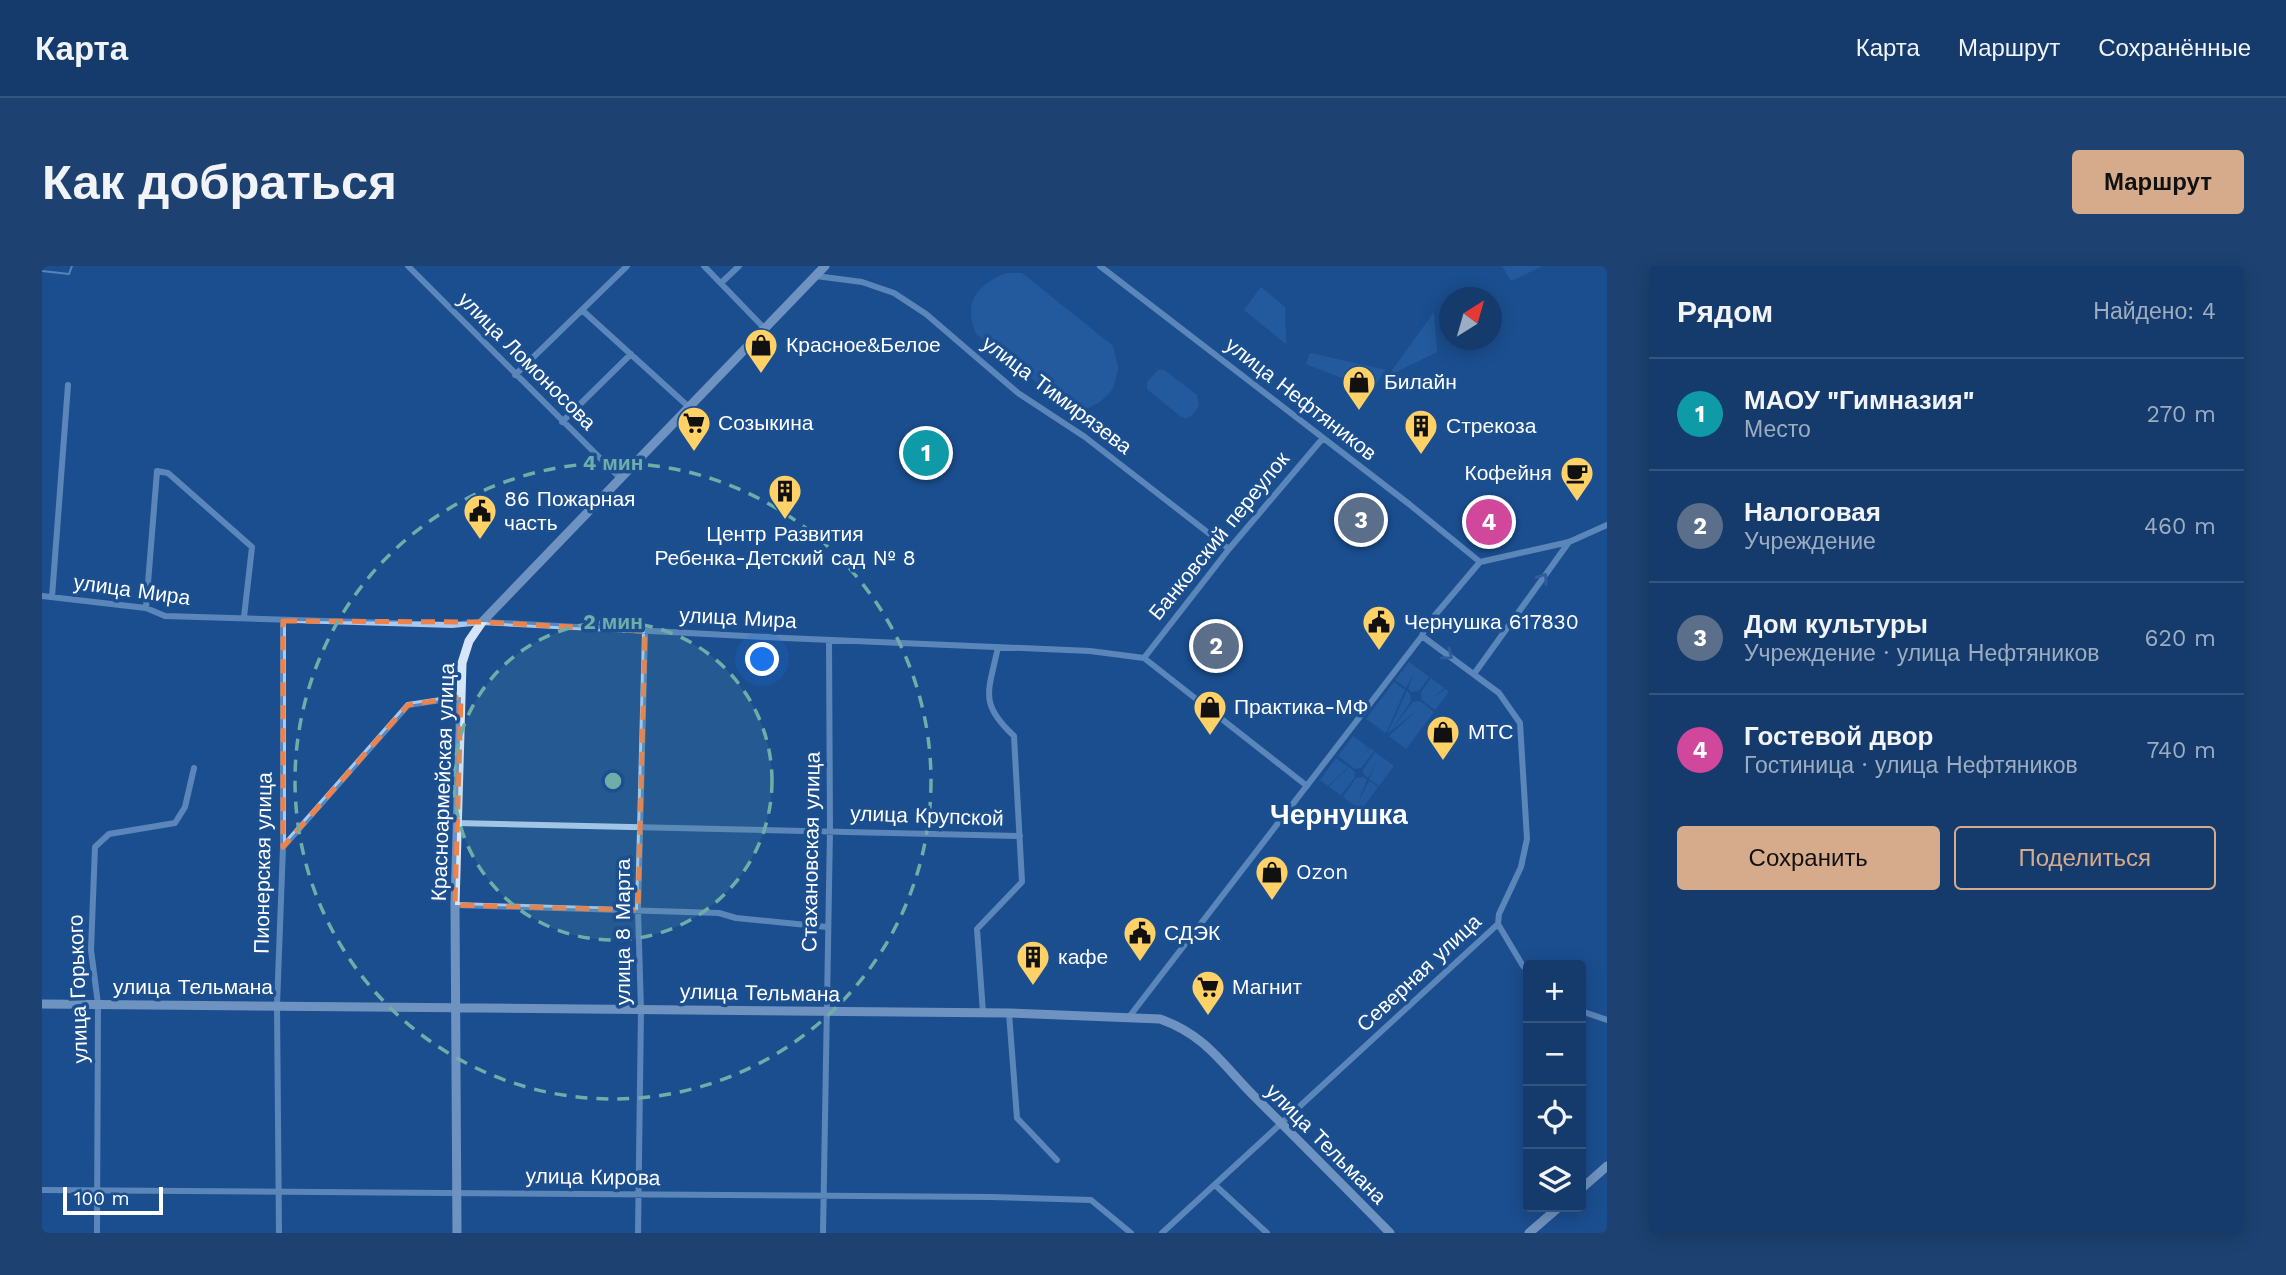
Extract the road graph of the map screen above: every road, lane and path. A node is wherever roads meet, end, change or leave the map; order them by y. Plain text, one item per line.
1 (408, 266) edge
2 (627, 266) edge
3 (704, 266) edge
4 (739, 266) edge
5 (825, 266) edge
6 (1100, 266) edge
7 (816, 276) junction
8 (721, 283) junction
9 (582, 310) junction
10 (765, 330) junction
11 (631, 354) junction
12 (515, 375) junction
13 (68, 385) dead end
14 (690, 408) junction
15 (562, 422) junction
16 (1323, 438) junction
17 (621, 479) junction
18 (1607, 525) edge
19 (1569, 542) junction
20 (1229, 548) junction
21 (1480, 562) junction
22 (42, 596) edge
23 (52, 597) junction
24 (146, 608) junction
25 (244, 617) junction
26 (283, 621) junction
27 (482, 622) junction
28 (646, 631) junction
29 (1422, 636) junction
30 (829, 640) junction
31 (998, 647) junction
32 (1144, 658) junction
33 (1474, 674) junction
34 (461, 697) junction
35 (194, 768) dead end
36 (1307, 786) junction
37 (456, 823) junction
38 (640, 827) junction
39 (830, 831) junction
40 (1020, 836) junction
41 (283, 847) junction
42 (455, 905) junction
43 (638, 910) junction
44 (1498, 924) junction
45 (827, 927) junction
46 (1523, 966) edge
47 (42, 1004) edge
48 (98, 1004) junction
49 (277, 1005) junction
50 (457, 1008) junction
51 (641, 1010) junction
52 (827, 1012) junction
53 (983, 1013) junction
54 (1009, 1013) junction
55 (1586, 1013) edge
56 (1129, 1017) junction
57 (1607, 1020) edge
58 (1282, 1124) junction
59 (1057, 1160) dead end
60 (1607, 1166) edge
61 (1215, 1185) junction
62 (1586, 1185) edge
63 (42, 1190) edge
64 (97, 1190) junction
65 (279, 1192) junction
66 (457, 1193) junction
67 (637, 1196) junction
68 (824, 1196) junction
69 (1553, 1212) edge
70 (97, 1233) edge
71 (279, 1233) edge
72 (457, 1233) edge
73 (638, 1233) edge
74 (823, 1233) edge
75 (1131, 1233) edge
76 (1162, 1233) edge
77 (1267, 1233) edge
78 (1390, 1233) edge
79 (1529, 1233) edge

1 - 12 street, улица Ломоносова
2 - 9 street
3 - 8 street
4 - 8 street
5 - 7 street, Красноармейская улица
6 - 16 street, улица Нефтяников
7 - 10 street, Красноармейская улица
7 - 20 street, улица Тимирязева
8 - 10 street
9 - 11 street
9 - 12 street
10 - 14 street, Красноармейская улица
11 - 14 street
11 - 15 street
12 - 15 street, улица Ломоносова
13 - 23 street
14 - 17 street, Красноармейская улица
15 - 17 street, улица Ломоносова
16 - 20 street, Банковский переулок
16 - 21 street, улица Нефтяников
17 - 27 street, Красноармейская улица
18 - 19 street
19 - 21 street
33 -> 19 street
20 - 32 street, Банковский переулок
21 - 29 street
22 - 23 street, улица Мира
23 - 24 street, улица Мира
24 - 25 street, улица Мира
24 - 25 street
25 - 26 street, улица Мира
26 - 27 street, улица Мира
26 - 41 street, Пионерская улица
27 - 28 street, улица Мира
27 - 34 street, Красноармейская улица
28 - 30 street, улица Мира
28 - 38 street, улица 8 Марта
29 -> 33 street, Северная улица
29 - 36 street
30 - 31 street, улица Мира
30 - 39 street, Стахановская улица
31 - 32 street, улица Мира
31 - 40 street
32 - 36 street
33 - 44 street, Северная улица
34 - 37 street, Красноармейская улица
34 - 41 street
35 - 48 street, улица Горького
36 - 56 street
37 - 38 street, улица Крупской
37 - 42 street, Красноармейская улица
38 - 39 street, улица Крупской
38 - 43 street, улица 8 Марта
39 - 40 street, улица Крупской
39 - 45 street, Стахановская улица
40 - 53 street
41 - 49 street, Пионерская улица
42 - 43 street
42 - 50 street, Красноармейская улица
43 - 45 street
43 - 51 street, улица 8 Марта
44 - 46 street
44 - 58 street, Северная улица
45 - 52 street, Стахановская улица
47 - 48 street, улица Тельмана
48 - 49 street, улица Тельмана
48 - 64 street, улица Горького
49 - 50 street, улица Тельмана
49 - 65 street, Пионерская улица
50 - 51 street, улица Тельмана
50 - 66 street, Красноармейская улица
51 - 52 street, улица Тельмана
51 - 67 street, улица 8 Марта
52 - 53 street, улица Тельмана
52 - 68 street, Стахановская улица
53 - 54 street, улица Тельмана
54 - 56 street, улица Тельмана
54 - 59 street
55 - 57 street
56 - 58 street, улица Тельмана
58 - 61 street, Северная улица
58 - 78 street, улица Тельмана
60 - 62 street
61 - 76 street, Северная улица
61 - 77 street
63 - 64 street, улица Кирова
64 - 65 street, улица Кирова
64 - 70 street, улица Горького
65 - 66 street, улица Кирова
65 - 71 street, Пионерская улица
66 - 67 street, улица Кирова
66 - 72 street, Красноармейская улица
67 - 68 street, улица Кирова
67 - 73 street, улица 8 Марта
68 - 74 street, Стахановская улица
68 - 75 street, улица Кирова
69 - 79 street

